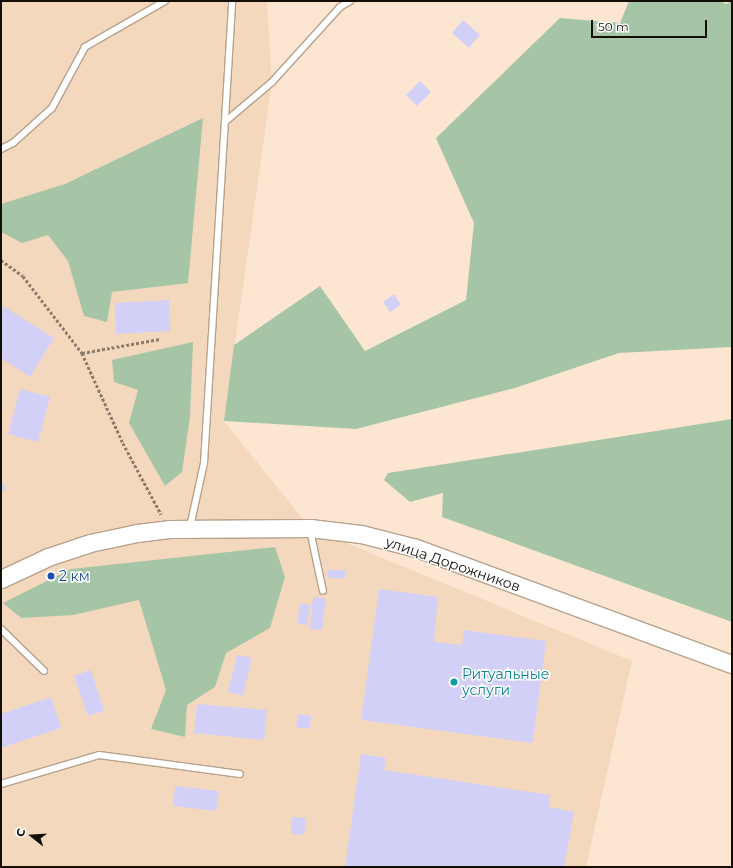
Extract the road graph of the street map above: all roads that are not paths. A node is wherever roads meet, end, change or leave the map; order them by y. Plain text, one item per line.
1 (165, 1) edge
2 (232, 1) edge
3 (350, 1) edge
4 (226, 121) junction
5 (1, 149) edge
6 (310, 528) junction
7 (190, 530) junction
8 (1, 579) edge
9 (323, 591) dead end
10 (1, 629) edge
11 (732, 664) edge
12 (44, 671) dead end
13 (240, 774) dead end
14 (1, 784) edge

1 - 5 lane
2 - 4 lane
3 - 4 lane
4 - 7 lane
6 - 7 street, улица Дорожников
6 - 9 lane
6 - 11 street, улица Дорожников
7 - 8 street, улица Дорожников
10 - 12 lane
13 - 14 lane

